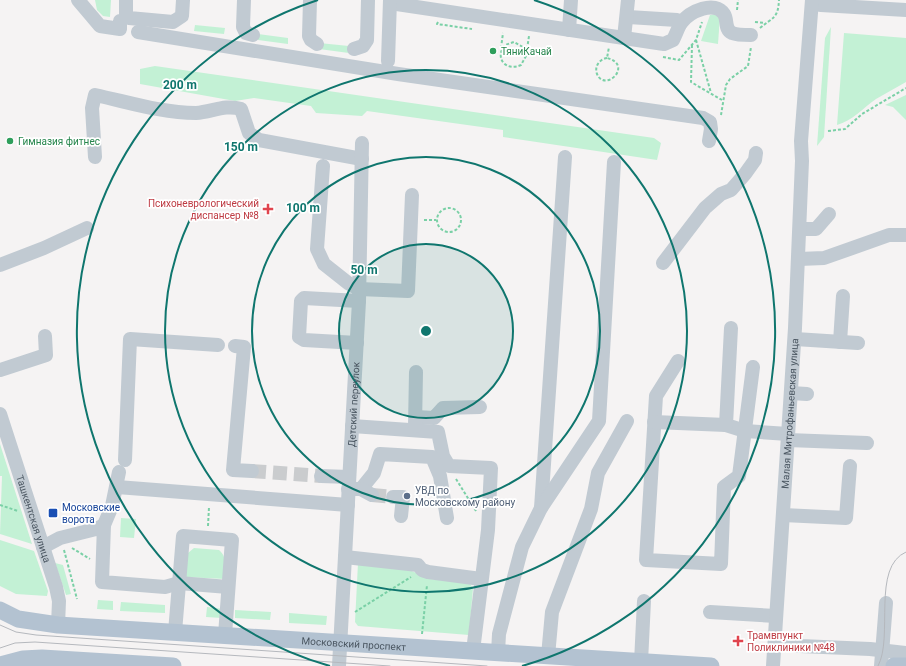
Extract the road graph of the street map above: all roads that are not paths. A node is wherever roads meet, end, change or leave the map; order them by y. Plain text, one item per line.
1 (78, 0) edge
2 (126, 0) edge
3 (183, 0) edge
4 (244, 0) edge
5 (310, 0) edge
6 (368, 0) edge
7 (571, 0) edge
8 (628, 0) edge
9 (386, 1) edge
10 (817, 1) edge
11 (906, 10) edge
12 (628, 17) junction
13 (120, 22) dead end
14 (681, 23) junction
15 (569, 30) junction
16 (138, 32) dead end
17 (243, 32) dead end
18 (617, 37) junction
19 (752, 38) road end
20 (308, 41) dead end
21 (354, 49) dead end
22 (388, 61) dead end
23 (709, 141) dead end
24 (362, 143) dead end
25 (756, 154) dead end
26 (95, 157) dead end
27 (565, 157) dead end
28 (362, 158) junction
29 (614, 162) dead end
30 (323, 166) dead end
31 (412, 195) dead end
32 (829, 214) dead end
33 (87, 228) dead end
34 (800, 229) junction
35 (906, 235) edge
36 (798, 259) junction
37 (663, 263) dead end
38 (0, 265) edge
39 (359, 295) junction
40 (843, 296) dead end
41 (731, 328) dead end
42 (45, 336) dead end
43 (795, 339) junction
44 (840, 342) junction
45 (356, 343) junction
46 (858, 343) dead end
47 (218, 345) dead end
48 (235, 346) dead end
49 (678, 361) dead end
50 (753, 367) dead end
51 (0, 370) edge
52 (416, 372) dead end
53 (791, 392) junction
54 (807, 394) dead end
55 (480, 406) dead end
56 (0, 414) edge
57 (627, 421) dead end
58 (654, 422) junction
59 (415, 424) junction
60 (726, 425) junction
61 (352, 426) junction
62 (745, 431) junction
63 (788, 437) junction
64 (867, 443) dead end
65 (850, 466) dead end
66 (252, 471) tunnel mouth
67 (321, 476) tunnel mouth
68 (122, 487) junction
69 (358, 488) junction
70 (394, 496) dead end
71 (348, 505) junction
72 (541, 508) junction
73 (783, 515) junction
74 (402, 516) dead end
75 (447, 518) dead end
76 (104, 524) junction
77 (43, 547) junction
78 (345, 556) junction
79 (481, 578) junction
80 (179, 583) junction
81 (228, 587) junction
82 (644, 601) dead end
83 (886, 603) dead end
84 (0, 610) edge
85 (710, 612) dead end
86 (776, 616) junction
87 (58, 625) junction
88 (175, 632) junction
89 (225, 635) junction
90 (775, 636) junction
91 (340, 643) junction
92 (882, 650) junction
93 (473, 651) junction
94 (498, 653) junction
95 (906, 653) edge
96 (548, 656) junction
97 (23, 659) junction
98 (641, 662) junction
99 (70, 663) edge
100 (0, 665) edge
101 (39, 666) edge
102 (172, 666) edge
103 (339, 666) edge
104 (711, 666) edge
105 (773, 666) edge
106 (881, 666) edge
107 (894, 666) edge
108 (906, 666) edge

1 - 13 street
2 - 3 street
4 - 17 street
5 - 20 street
6 - 21 street
7 - 15 street
8 - 12 street
9 - 15 street
9 - 22 street
10 - 11 street
10 - 34 street, Малая Митрофаньевская улица
12 - 14 street
12 - 18 street
14 - 18 street
14 - 19 street
15 - 18 street
16 - 23 street
24 - 28 street, Детский переулок
25 - 37 street
26 - 28 street
27 - 72 street
28 - 39 street, Детский переулок
29 - 72 street
30 - 39 street
31 - 39 street
32 - 34 street
33 - 38 street
34 - 36 street, Малая Митрофаньевская улица
35 - 36 street
36 - 43 street, Малая Митрофаньевская улица
39 - 45 street, Детский переулок
39 - 45 street
40 - 44 street
41 - 60 street
42 - 51 street
43 - 44 street
43 - 53 street, Малая Митрофаньевская улица
44 - 46 street
45 - 61 street, Детский переулок
47 - 68 street
48 - 66 street
49 - 58 street
50 - 62 street
52 - 59 street
53 - 54 street
53 - 63 street, Малая Митрофаньевская улица
55 - 59 street
56 - 77 street, Ташкентская улица
57 - 96 street
58 - 60 street
58 - 62 street
59 - 61 street
59 - 79 street
60 - 62 street
61 - 69 street, Детский переулок
62 - 63 street
63 - 64 street
63 - 73 street, Малая Митрофаньевская улица
65 - 73 street
67 - 69 street
68 - 71 street
68 - 76 street
69 - 71 street, Детский переулок
69 - 75 street
70 - 74 street
71 - 78 street, Детский переулок
72 - 94 street
73 - 86 street, Малая Митрофаньевская улица
76 - 77 street
76 - 80 street
77 - 87 street, Ташкентская улица
78 - 79 street
78 - 91 street, Детский переулок
79 - 93 street
80 - 81 street
80 - 81 street
80 - 88 street
81 - 89 street
82 - 98 street
83 - 92 street
84 - 87 main road, Московский проспект
85 - 86 street
86 - 90 street, Малая Митрофаньевская улица
87 - 88 main road, Московский проспект
88 - 89 main road, Московский проспект
89 - 91 main road, Московский проспект
90 - 92 street
90 - 105 street, Малая Митрофаньевская улица
91 - 93 main road, Московский проспект
91 - 103 street, Детский переулок
92 - 95 street
92 - 106 street
93 - 94 main road, Московский проспект
94 - 96 main road, Московский проспект
96 - 98 main road, Московский проспект
97 - 99 main road
97 - 100 main road
97 - 101 street
98 - 104 main road, Московский проспект
99 - 102 main road
107 - 108 main road

